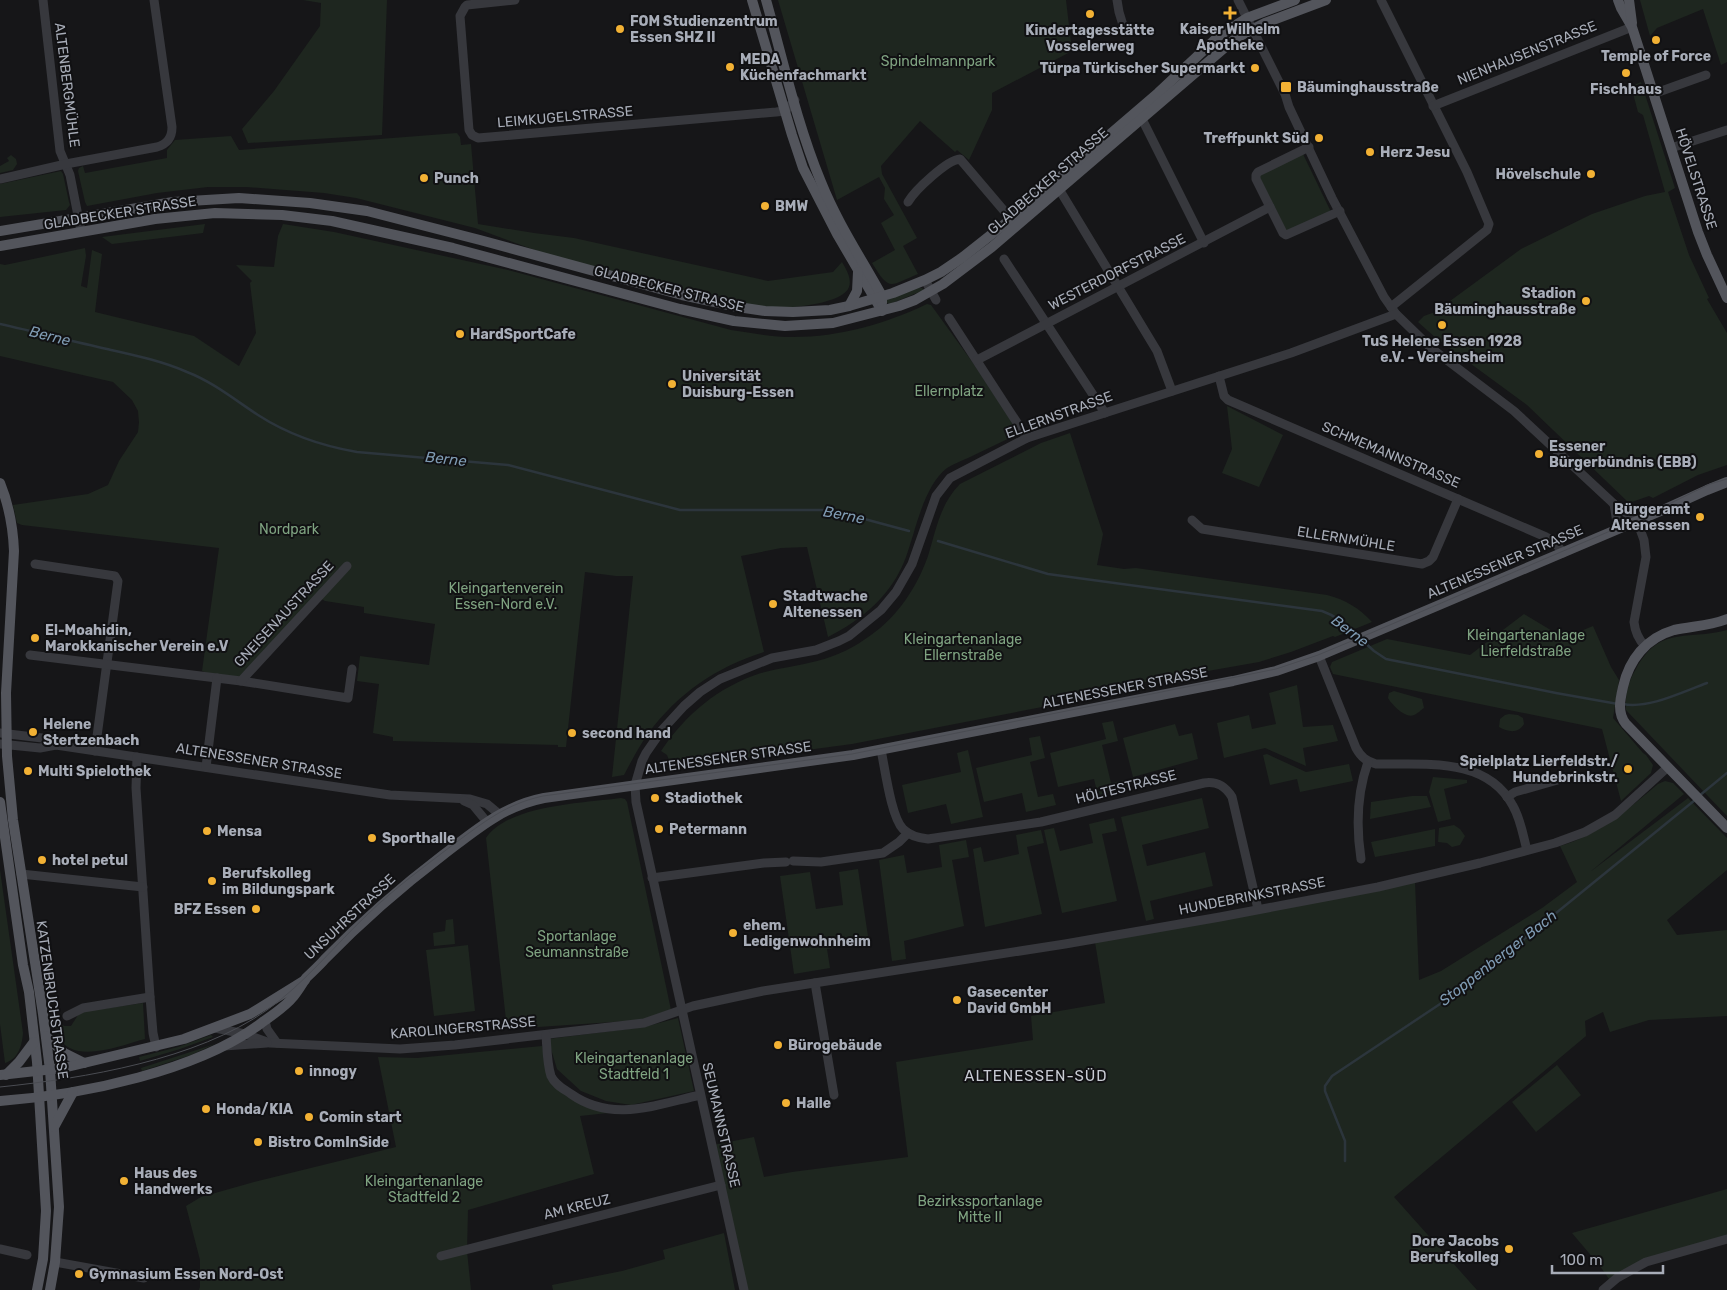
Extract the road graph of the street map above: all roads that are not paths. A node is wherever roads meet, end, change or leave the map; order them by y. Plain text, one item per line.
1 (43, 0) edge
2 (154, 0) edge
3 (515, 0) edge
4 (752, 0) edge
5 (766, 0) edge
6 (1117, 0) edge
7 (1238, 0) edge
8 (1295, 0) edge
9 (1326, 0) edge
10 (1381, 0) edge
11 (1618, 0) edge
12 (1629, 0) edge
13 (473, 2) edge
14 (1247, 18) junction
15 (1123, 25) dead end
16 (1632, 27) junction
17 (1252, 29) junction
18 (1706, 75) dead end
19 (1654, 94) junction
20 (795, 100) junction
21 (1433, 106) junction
22 (785, 110) junction
23 (1142, 119) junction
24 (1727, 130) edge
25 (1309, 147) junction
26 (1671, 148) junction
27 (814, 163) junction
28 (66, 164) junction
29 (803, 168) junction
30 (0, 179) edge
31 (820, 180) junction
32 (1059, 189) junction
33 (815, 194) junction
34 (908, 202) dead end
35 (1270, 207) junction
36 (1340, 211) junction
37 (78, 217) junction
38 (1011, 219) junction
39 (0, 230) edge
40 (82, 232) junction
41 (1204, 243) junction
42 (0, 246) edge
43 (1004, 260) dead end
44 (858, 272) junction
45 (925, 280) junction
46 (875, 285) junction
47 (1119, 286) junction
48 (893, 293) junction
49 (933, 295) junction
50 (878, 298) junction
51 (1727, 298) edge
52 (848, 306) junction
53 (1394, 310) junction
54 (882, 312) junction
55 (949, 318) dead end
56 (1046, 324) junction
57 (977, 360) junction
58 (1219, 376) junction
59 (1172, 391) junction
60 (1105, 412) junction
61 (1028, 438) junction
62 (1727, 482) edge
63 (0, 483) edge
64 (1458, 499) junction
65 (1614, 504) junction
66 (1192, 520) dead end
67 (1637, 521) junction
68 (1618, 529) junction
69 (1563, 553) junction
70 (35, 564) dead end
71 (347, 566) dead end
72 (1727, 619) edge
73 (1644, 646) junction
74 (30, 655) dead end
75 (1319, 656) junction
76 (107, 665) junction
77 (352, 669) dead end
78 (217, 678) junction
79 (241, 681) junction
80 (3, 733) edge
81 (3, 745) edge
82 (56, 745) junction
83 (881, 750) junction
84 (95, 751) junction
85 (137, 757) junction
86 (1368, 762) junction
87 (206, 767) junction
88 (1668, 767) junction
89 (1561, 779) dead end
90 (635, 785) junction
91 (1508, 797) junction
92 (459, 799) junction
93 (0, 802) edge
94 (499, 814) junction
95 (487, 822) junction
96 (1727, 828) edge
97 (908, 834) junction
98 (1527, 850) junction
99 (1361, 859) dead end
100 (21, 874) junction
101 (652, 878) junction
102 (143, 887) junction
103 (1258, 909) junction
104 (306, 979) junction
105 (814, 983) junction
106 (150, 998) junction
107 (682, 1009) junction
108 (68, 1016) dead end
109 (264, 1021) junction
110 (215, 1028) junction
111 (245, 1034) junction
112 (546, 1035) junction
113 (46, 1036) junction
114 (34, 1042) junction
115 (274, 1043) junction
116 (224, 1046) junction
117 (156, 1047) junction
118 (84, 1063) junction
119 (50, 1070) junction
120 (37, 1071) junction
121 (3, 1075) edge
122 (73, 1092) junction
123 (700, 1095) junction
124 (834, 1095) dead end
125 (51, 1096) junction
126 (39, 1097) junction
127 (0, 1101) edge
128 (54, 1128) junction
129 (721, 1185) junction
130 (1727, 1239) edge
131 (0, 1250) edge
132 (27, 1255) dead end
133 (441, 1256) dead end
134 (56, 1262) junction
135 (144, 1278) dead end
136 (37, 1290) edge
137 (50, 1290) edge
138 (744, 1290) edge
139 (1605, 1290) edge

1 - 28 street, ALTENBERGMÜHLE
2 - 28 street
3 - 13 street
4 - 22 main road
5 - 20 main road
6 - 15 street
7 - 14 street
8 - 14 main road, GLADBECKER STRASSE
9 - 17 main road, GLADBECKER STRASSE
10 - 21 street
11 - 16 main road, HÖVELSTRASSE
12 - 16 main road, HÖVELSTRASSE
13 - 22 street, LEIMKUGELSTRASSE
14 - 17 street
14 - 38 main road, GLADBECKER STRASSE
16 - 19 main road, HÖVELSTRASSE
16 - 21 street, NIENHAUSENSTRASSE
17 - 23 main road, GLADBECKER STRASSE
17 - 25 street
18 - 19 street
19 - 26 main road, HÖVELSTRASSE
20 - 22 street
20 - 27 main road
21 - 53 street, ELLERNSTRASSE
22 - 29 main road
23 - 32 main road, GLADBECKER STRASSE
23 - 41 street
24 - 26 street
25 - 35 street
25 - 36 street
26 - 51 main road, HÖVELSTRASSE
27 - 29 main road
27 - 31 main road
28 - 30 street
28 - 37 street, ALTENBERGMÜHLE
29 - 33 main road
31 - 33 main road
31 - 46 main road
32 - 47 street
32 - 49 main road, GLADBECKER STRASSE
33 - 44 main road
34 - 38 street
35 - 36 street
35 - 41 street, WESTERDORFSTRASSE
36 - 53 street
37 - 39 main road, GLADBECKER STRASSE
37 - 40 street, ALTENBERGMÜHLE
37 - 52 main road, GLADBECKER STRASSE
38 - 45 main road, GLADBECKER STRASSE
40 - 42 main road, GLADBECKER STRASSE
40 - 54 main road, GLADBECKER STRASSE
41 - 47 street, WESTERDORFSTRASSE
43 - 56 street
44 - 50 main road
44 - 52 main road
45 - 48 main road, GLADBECKER STRASSE
45 - 49 street
46 - 48 main road
46 - 50 main road
47 - 56 street, WESTERDORFSTRASSE
47 - 59 street
48 - 50 main road, GLADBECKER STRASSE
49 - 54 main road, GLADBECKER STRASSE
50 - 52 main road, GLADBECKER STRASSE
50 - 54 main road
53 - 58 street, ELLERNSTRASSE
53 - 65 street
55 - 57 street
56 - 57 street, WESTERDORFSTRASSE
56 - 60 street
57 - 61 street
58 - 59 street, ELLERNSTRASSE
58 - 64 street, SCHMEMANNSTRASSE
59 - 60 street, ELLERNSTRASSE
60 - 61 street, ELLERNSTRASSE
61 - 90 street, ELLERNSTRASSE
62 - 67 main road, ALTENESSENER STRASSE
63 - 80 main road, KATZENBRUCHSTRASSE
64 - 66 street, ELLERNMÜHLE
64 - 69 street, SCHMEMANNSTRASSE
65 - 67 street
65 - 68 street
67 - 68 main road, ALTENESSENER STRASSE
67 - 73 street
68 - 69 main road, ALTENESSENER STRASSE
69 - 75 main road, ALTENESSENER STRASSE
70 - 76 street
71 - 79 street, GNEISENAUSTRASSE
72 - 73 main road
73 - 88 main road
74 - 76 street
75 - 83 main road, ALTENESSENER STRASSE
75 - 86 street
76 - 78 street
76 - 84 street
77 - 79 street
78 - 79 street
78 - 87 street
80 - 81 main road, KATZENBRUCHSTRASSE
80 - 82 street, ALTENESSENER STRASSE
81 - 82 street, ALTENESSENER STRASSE
81 - 100 main road, KATZENBRUCHSTRASSE
82 - 84 street, ALTENESSENER STRASSE
83 - 90 main road, ALTENESSENER STRASSE
83 - 97 street
84 - 85 street, ALTENESSENER STRASSE
85 - 87 street, ALTENESSENER STRASSE
85 - 102 street
86 - 91 street
86 - 99 street
87 - 92 street, ALTENESSENER STRASSE
88 - 96 main road
88 - 98 street, HUNDEBRINKSTRASSE
89 - 91 street
90 - 94 main road, ALTENESSENER STRASSE
90 - 101 street, SEUMANNSTRASSE
91 - 98 street
92 - 94 street, ALTENESSENER STRASSE
92 - 95 street
93 - 114 main road, KATZENBRUCHSTRASSE
94 - 95 main road, ALTENESSENER STRASSE
95 - 104 main road, UNSUHRSTRASSE
97 - 101 street
97 - 103 street, HÖLTESTRASSE
98 - 103 street, HUNDEBRINKSTRASSE
100 - 102 street
100 - 113 main road, KATZENBRUCHSTRASSE
101 - 107 street, SEUMANNSTRASSE
102 - 106 street
103 - 105 street, HUNDEBRINKSTRASSE
104 - 109 main road, UNSUHRSTRASSE
104 - 110 main road, UNSUHRSTRASSE
105 - 107 street, HUNDEBRINKSTRASSE
105 - 124 street
106 - 108 street
106 - 117 street
107 - 112 street, KAROLINGERSTRASSE
107 - 123 street, SEUMANNSTRASSE
109 - 111 main road, UNSUHRSTRASSE
109 - 115 street
110 - 111 street, KAROLINGERSTRASSE
110 - 117 main road, KAROLINGERSTRASSE
111 - 115 street, KAROLINGERSTRASSE
111 - 116 main road
112 - 115 street, KAROLINGERSTRASSE
112 - 123 street
113 - 118 main road
113 - 119 main road, KATZENBRUCHSTRASSE
114 - 120 main road, KATZENBRUCHSTRASSE
114 - 121 main road
115 - 116 street
116 - 122 main road
117 - 118 main road, KAROLINGERSTRASSE
118 - 119 main road, KAROLINGERSTRASSE
119 - 120 main road, KAROLINGERSTRASSE
119 - 125 main road, KATZENBRUCHSTRASSE
120 - 121 main road, KAROLINGERSTRASSE
120 - 126 main road, KATZENBRUCHSTRASSE
122 - 125 main road
122 - 128 main road
123 - 129 street, SEUMANNSTRASSE
125 - 126 main road
125 - 128 main road, KATZENBRUCHSTRASSE
126 - 127 main road
126 - 136 main road, KATZENBRUCHSTRASSE
128 - 134 main road, KATZENBRUCHSTRASSE
129 - 133 street, AM KREUZ
129 - 138 street, SEUMANNSTRASSE
130 - 139 street
131 - 132 street
134 - 135 street
134 - 137 main road, KATZENBRUCHSTRASSE

